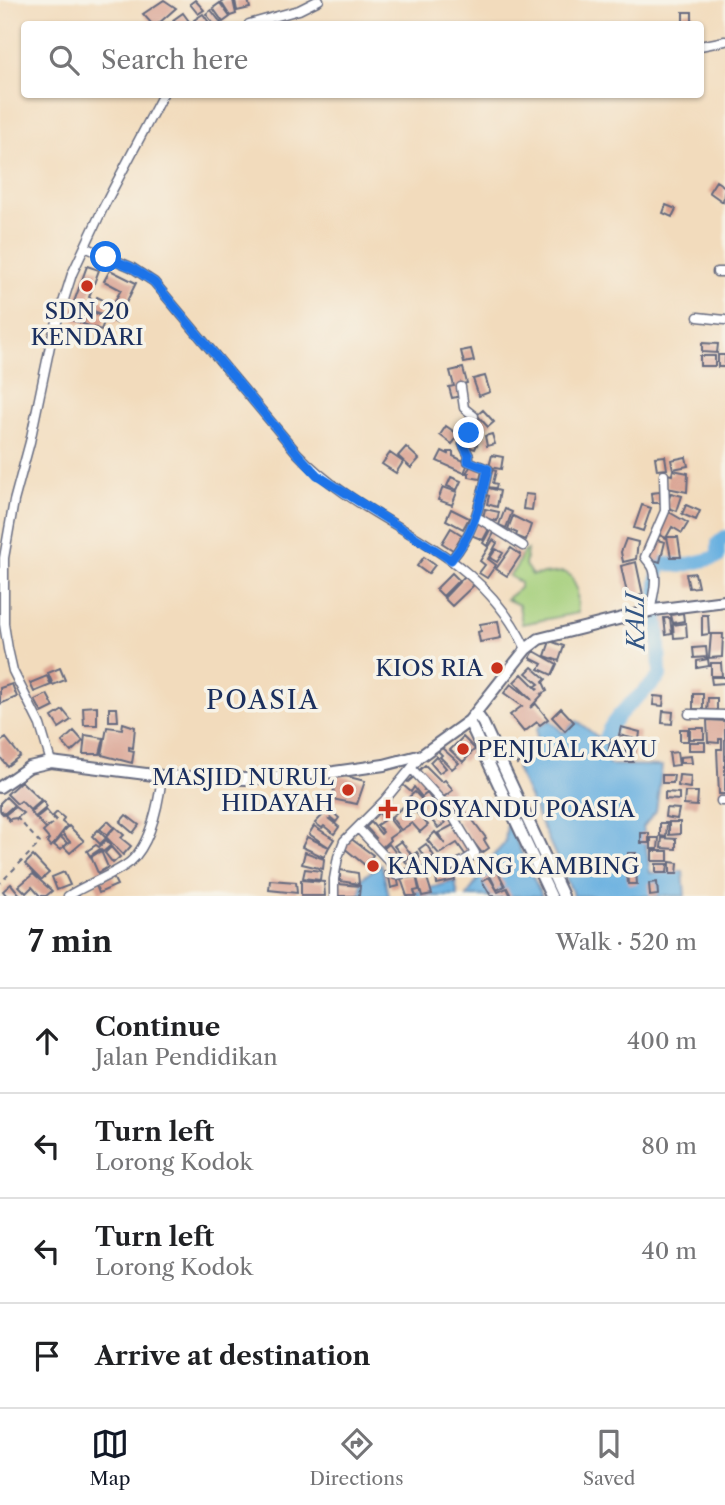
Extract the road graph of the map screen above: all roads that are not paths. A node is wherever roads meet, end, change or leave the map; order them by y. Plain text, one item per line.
1 (320, 0) edge
2 (259, 21) edge
3 (725, 41) edge
4 (704, 45) edge
5 (161, 98) edge
6 (85, 247) junction
7 (698, 317) dead end
8 (725, 320) edge
9 (461, 387) dead end
10 (664, 475) dead end
11 (477, 517) junction
12 (523, 546) dead end
13 (451, 560) junction
14 (725, 601) edge
15 (655, 610) junction
16 (526, 649) junction
17 (689, 714) dead end
18 (725, 715) edge
19 (472, 717) junction
20 (422, 755) junction
21 (51, 762) junction
22 (412, 769) junction
23 (499, 770) junction
24 (162, 776) junction
25 (0, 787) edge
26 (358, 828) junction
27 (68, 896) edge
28 (334, 896) edge
29 (551, 896) edge
30 (563, 896) edge

1 - 2 street
3 - 4 street
5 - 6 street
6 - 13 street
6 - 21 street
7 - 8 street
9 - 11 street
10 - 15 street
11 - 12 street
11 - 13 street
13 - 16 street
14 - 15 highway
15 - 16 highway
16 - 19 highway
17 - 18 street
19 - 20 highway
19 - 23 highway
20 - 22 street
20 - 24 highway
21 - 24 highway
21 - 25 highway
22 - 26 street
22 - 26 street
23 - 29 highway
23 - 30 highway
24 - 27 street
26 - 28 street

